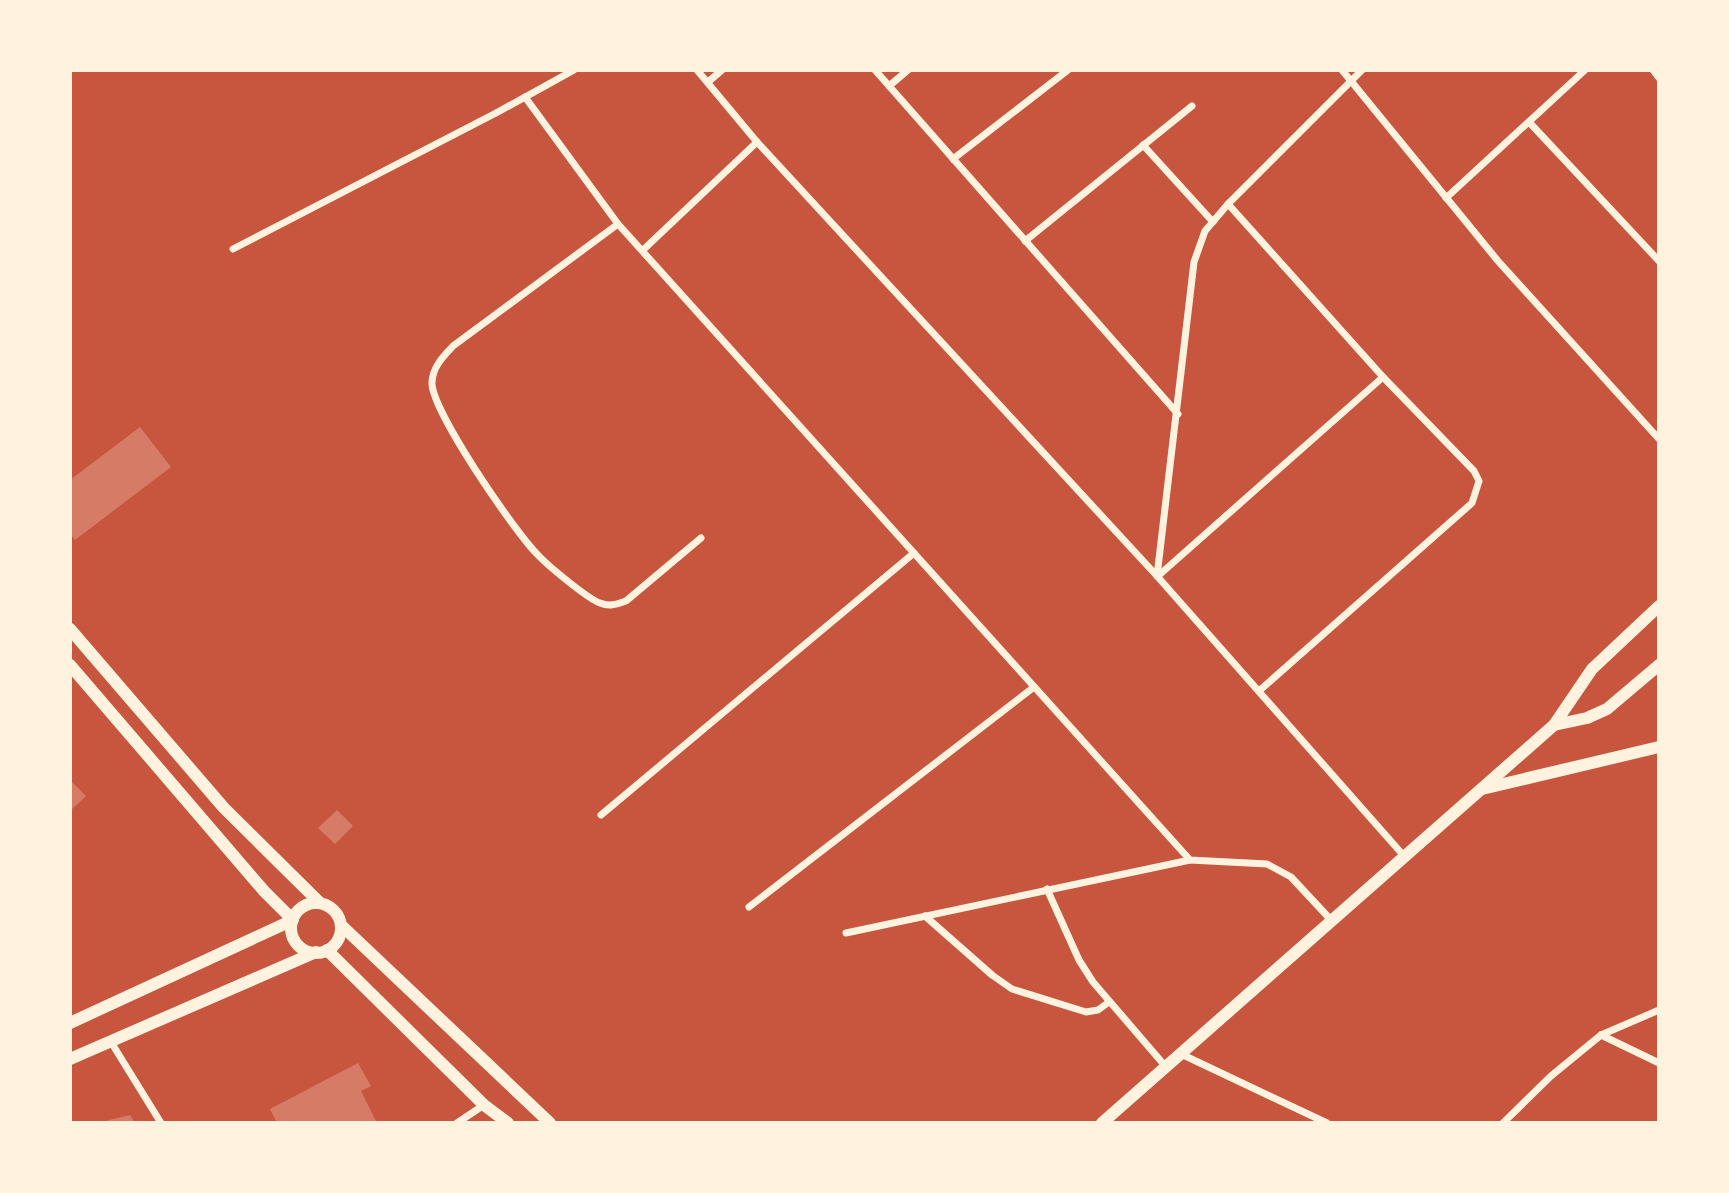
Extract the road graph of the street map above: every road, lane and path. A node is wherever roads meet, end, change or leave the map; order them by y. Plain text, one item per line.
1 (574, 70) edge
2 (697, 70) edge
3 (722, 70) edge
4 (875, 70) edge
5 (908, 70) edge
6 (1068, 70) edge
7 (1342, 70) edge
8 (1362, 70) edge
9 (1585, 70) edge
10 (1653, 70) edge
11 (1659, 78) edge
12 (1350, 80) junction
13 (708, 82) junction
14 (889, 86) junction
15 (525, 97) junction
16 (1192, 106) dead end
17 (1529, 122) junction
18 (757, 142) junction
19 (1143, 145) junction
20 (953, 159) junction
21 (1447, 198) junction
22 (1228, 204) junction
23 (1213, 222) junction
24 (618, 224) junction
25 (1025, 241) junction
26 (233, 249) dead end
27 (643, 250) junction
28 (1659, 261) edge
29 (1383, 377) junction
30 (1178, 414) junction
31 (1659, 439) edge
32 (701, 538) dead end
33 (914, 553) junction
34 (1157, 576) junction
35 (1659, 606) edge
36 (70, 629) edge
37 (70, 665) edge
38 (1659, 665) edge
39 (1034, 687) junction
40 (1258, 691) junction
41 (1554, 724) junction
42 (1659, 747) edge
43 (1479, 789) junction
44 (601, 815) dead end
45 (1404, 856) junction
46 (1190, 860) junction
47 (1047, 889) junction
48 (320, 903) junction
49 (749, 907) dead end
50 (925, 916) junction
51 (293, 920) junction
52 (1331, 920) junction
53 (341, 925) junction
54 (846, 933) dead end
55 (322, 951) junction
56 (1108, 1002) junction
57 (1659, 1010) edge
58 (70, 1023) edge
59 (1601, 1035) junction
60 (111, 1042) junction
61 (1180, 1054) junction
62 (70, 1059) edge
63 (1659, 1063) edge
64 (1166, 1067) junction
65 (484, 1105) junction
66 (161, 1123) edge
67 (457, 1123) edge
68 (508, 1123) edge
69 (550, 1123) edge
70 (1102, 1123) edge
71 (1327, 1123) edge
72 (1503, 1123) edge

1 - 15 street
2 - 13 street
3 - 13 street
4 - 14 street
5 - 14 street
6 - 20 street
7 - 12 street
8 - 12 street
9 - 17 street
10 - 11 street
12 - 21 street
12 - 22 street
13 - 18 street
14 - 20 street
15 - 24 street
15 - 26 street
16 - 19 street
17 - 21 street
17 - 28 street
18 - 27 street
18 - 34 street
19 - 23 street
19 - 25 street
20 - 25 street
21 - 31 street
22 - 23 street
22 - 29 street
23 - 30 street
24 - 27 street
24 - 32 street
25 - 30 street
27 - 33 street
29 - 34 street
29 - 40 street
30 - 34 street
33 - 39 street
33 - 44 street
34 - 40 street
35 - 41 street
36 - 48 street
37 - 51 street
38 - 41 street
39 - 46 street
39 - 49 street
40 - 45 street
41 - 43 street
42 - 43 street
43 - 45 street
45 - 52 street
46 - 47 street
46 - 52 street
47 - 50 street
47 - 56 street
48 - 51 street
48 - 53 street
50 - 54 street
50 - 56 street
51 - 55 street
51 - 58 street
52 - 61 street
53 - 55 street
53 - 69 street
55 - 60 street
55 - 65 street
56 - 64 street
57 - 59 street
59 - 63 street
59 - 72 street
60 - 62 street
60 - 66 street
61 - 64 street
61 - 71 street
64 - 70 street
65 - 67 street
65 - 68 street

